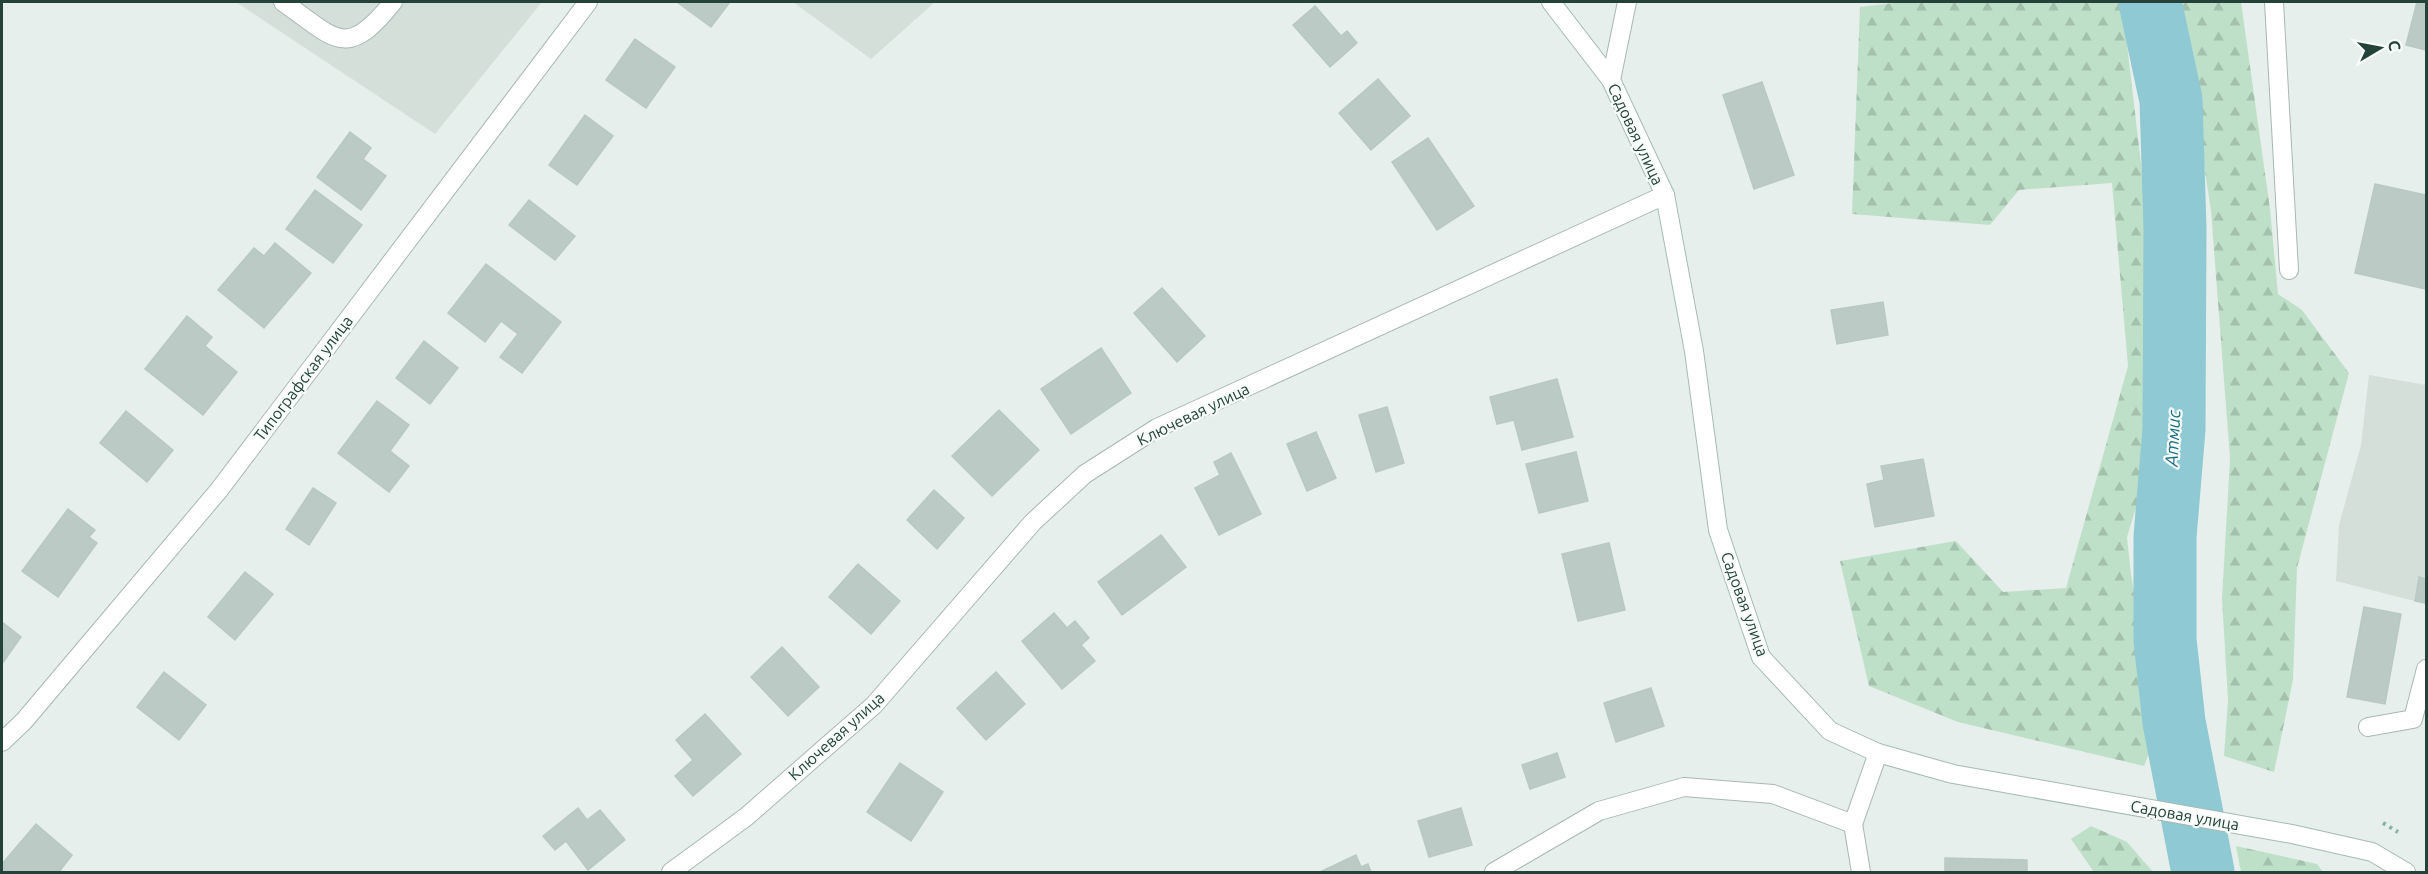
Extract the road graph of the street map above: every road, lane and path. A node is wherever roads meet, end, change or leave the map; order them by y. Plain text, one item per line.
1 (283, 2) edge
2 (393, 2) edge
3 (588, 2) edge
4 (1551, 2) edge
5 (1627, 2) edge
6 (2274, 2) edge
7 (1611, 80) junction
8 (1665, 195) junction
9 (2289, 270) dead end
10 (2427, 669) edge
11 (2368, 727) dead end
12 (2, 742) edge
13 (1878, 753) junction
14 (1853, 824) junction
15 (671, 873) edge
16 (1494, 873) edge
17 (1861, 873) edge
18 (2406, 873) edge

1 - 2 street
3 - 12 street, Типографская улица
4 - 7 street, Садовая улица
5 - 7 street
6 - 9 street
7 - 8 street, Садовая улица
8 - 13 street, Садовая улица
8 - 15 street, Ключевая улица
10 - 11 street
13 - 14 street
13 - 18 street, Садовая улица
14 - 16 street
14 - 17 street

